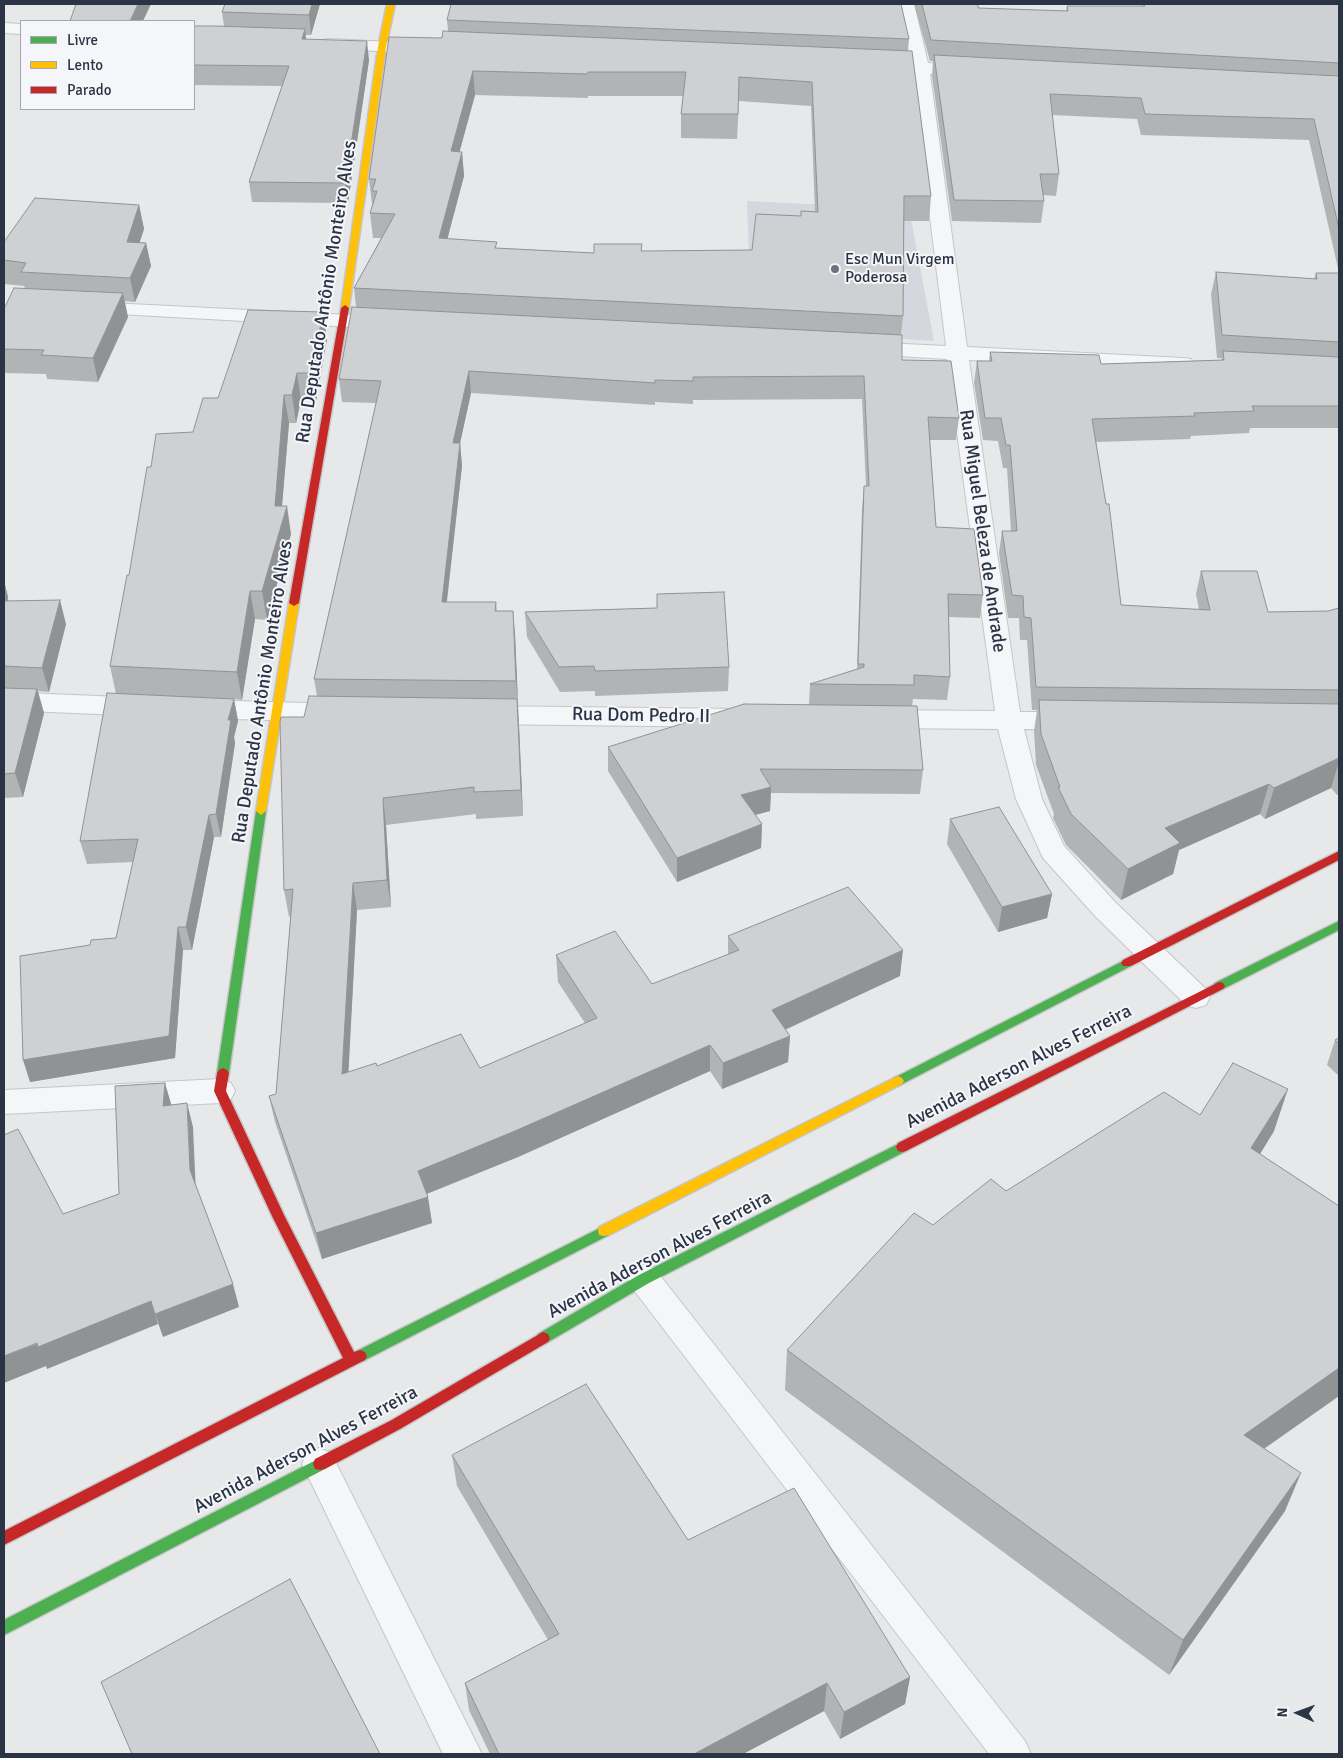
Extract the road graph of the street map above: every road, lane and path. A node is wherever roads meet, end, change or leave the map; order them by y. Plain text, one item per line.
1 (391, 4) edge
2 (905, 4) edge
3 (4, 28) edge
4 (20, 29) edge
5 (313, 43) edge
6 (382, 47) junction
7 (432, 49) edge
8 (860, 66) edge
9 (920, 68) junction
10 (988, 72) edge
11 (74, 307) edge
12 (343, 320) junction
13 (393, 323) edge
14 (849, 347) edge
15 (958, 353) junction
16 (1202, 365) edge
17 (4, 701) edge
18 (275, 712) junction
19 (364, 713) edge
20 (453, 714) edge
21 (761, 718) edge
22 (860, 719) edge
23 (1009, 721) junction
24 (1096, 722) edge
25 (1339, 855) edge
26 (1339, 925) edge
27 (1149, 951) junction
28 (1196, 997) junction
29 (220, 1091) junction
30 (4, 1102) edge
31 (644, 1279) junction
32 (351, 1359) junction
33 (318, 1464) junction
34 (4, 1538) edge
35 (4, 1628) edge
36 (463, 1754) edge
37 (1012, 1754) edge

1 - 6 main road, Rua Deputado Antônio Monteiro Alves
2 - 9 street, Rua Miguel Beleza de Andrade
3 - 4 street
5 - 6 street
6 - 7 street
6 - 12 main road, Rua Deputado Antônio Monteiro Alves
8 - 9 street
9 - 10 street
9 - 15 street, Rua Miguel Beleza de Andrade
11 - 12 street
12 - 13 street
12 - 18 main road, Rua Deputado Antônio Monteiro Alves
14 - 15 street
15 - 16 street
15 - 23 street, Rua Miguel Beleza de Andrade
17 - 18 street
18 - 19 street
18 - 29 main road, Rua Deputado Antônio Monteiro Alves
20 - 21 street, Rua Dom Pedro II
22 - 23 street
23 - 24 street
23 - 27 street, Rua Miguel Beleza de Andrade
25 - 27 main road
26 - 28 main road, Avenida Aderson Alves Ferreira
27 - 28 street, Rua Miguel Beleza de Andrade
27 - 32 main road
28 - 31 main road, Avenida Aderson Alves Ferreira
29 - 30 street
29 - 32 main road
31 - 33 main road, Avenida Aderson Alves Ferreira
31 - 37 street
32 - 34 main road
33 - 35 main road, Avenida Aderson Alves Ferreira
33 - 36 street

